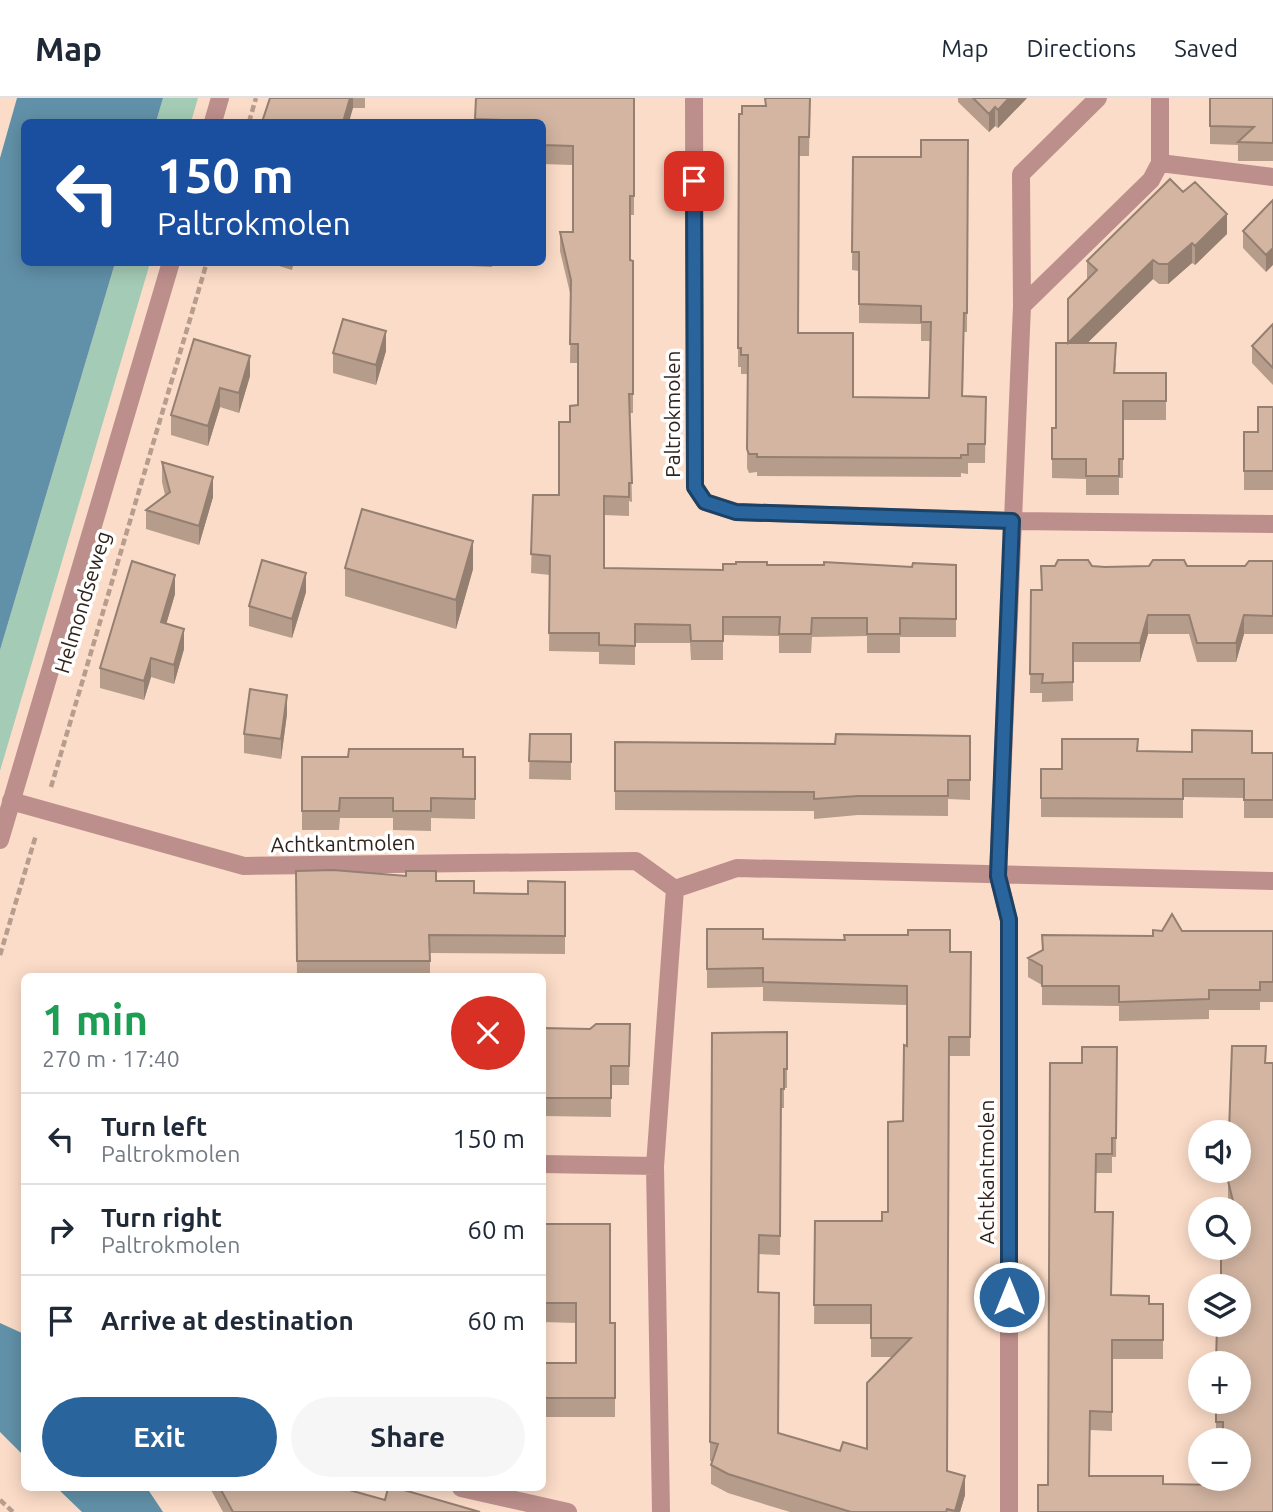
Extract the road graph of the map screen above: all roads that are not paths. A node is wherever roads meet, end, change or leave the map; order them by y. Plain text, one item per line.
1 (220, 98) edge
2 (694, 98) edge
3 (1098, 98) edge
4 (1160, 98) edge
5 (214, 119) edge
6 (1160, 163) junction
7 (1273, 177) edge
8 (170, 266) edge
9 (1022, 306) junction
10 (1012, 521) junction
11 (1273, 524) edge
12 (11, 801) junction
13 (0, 840) edge
14 (998, 876) junction
15 (1273, 881) edge
16 (675, 889) junction
17 (546, 1164) edge
18 (655, 1166) junction
19 (474, 1491) edge
20 (568, 1512) edge
21 (661, 1512) edge
22 (1009, 1512) edge

1 - 5 street
2 - 10 street, Paltrokmolen
3 - 9 street
4 - 6 street
6 - 7 street
6 - 9 street
8 - 12 street, Helmondseweg
9 - 10 street
10 - 11 street, Paltrokmolen
10 - 14 street, Achtkantmolen
12 - 13 street, Helmondseweg
12 - 16 street, Achtkantmolen
14 - 15 street
14 - 16 street
14 - 22 street, Achtkantmolen
16 - 18 street
17 - 18 street
18 - 21 street
19 - 20 street

